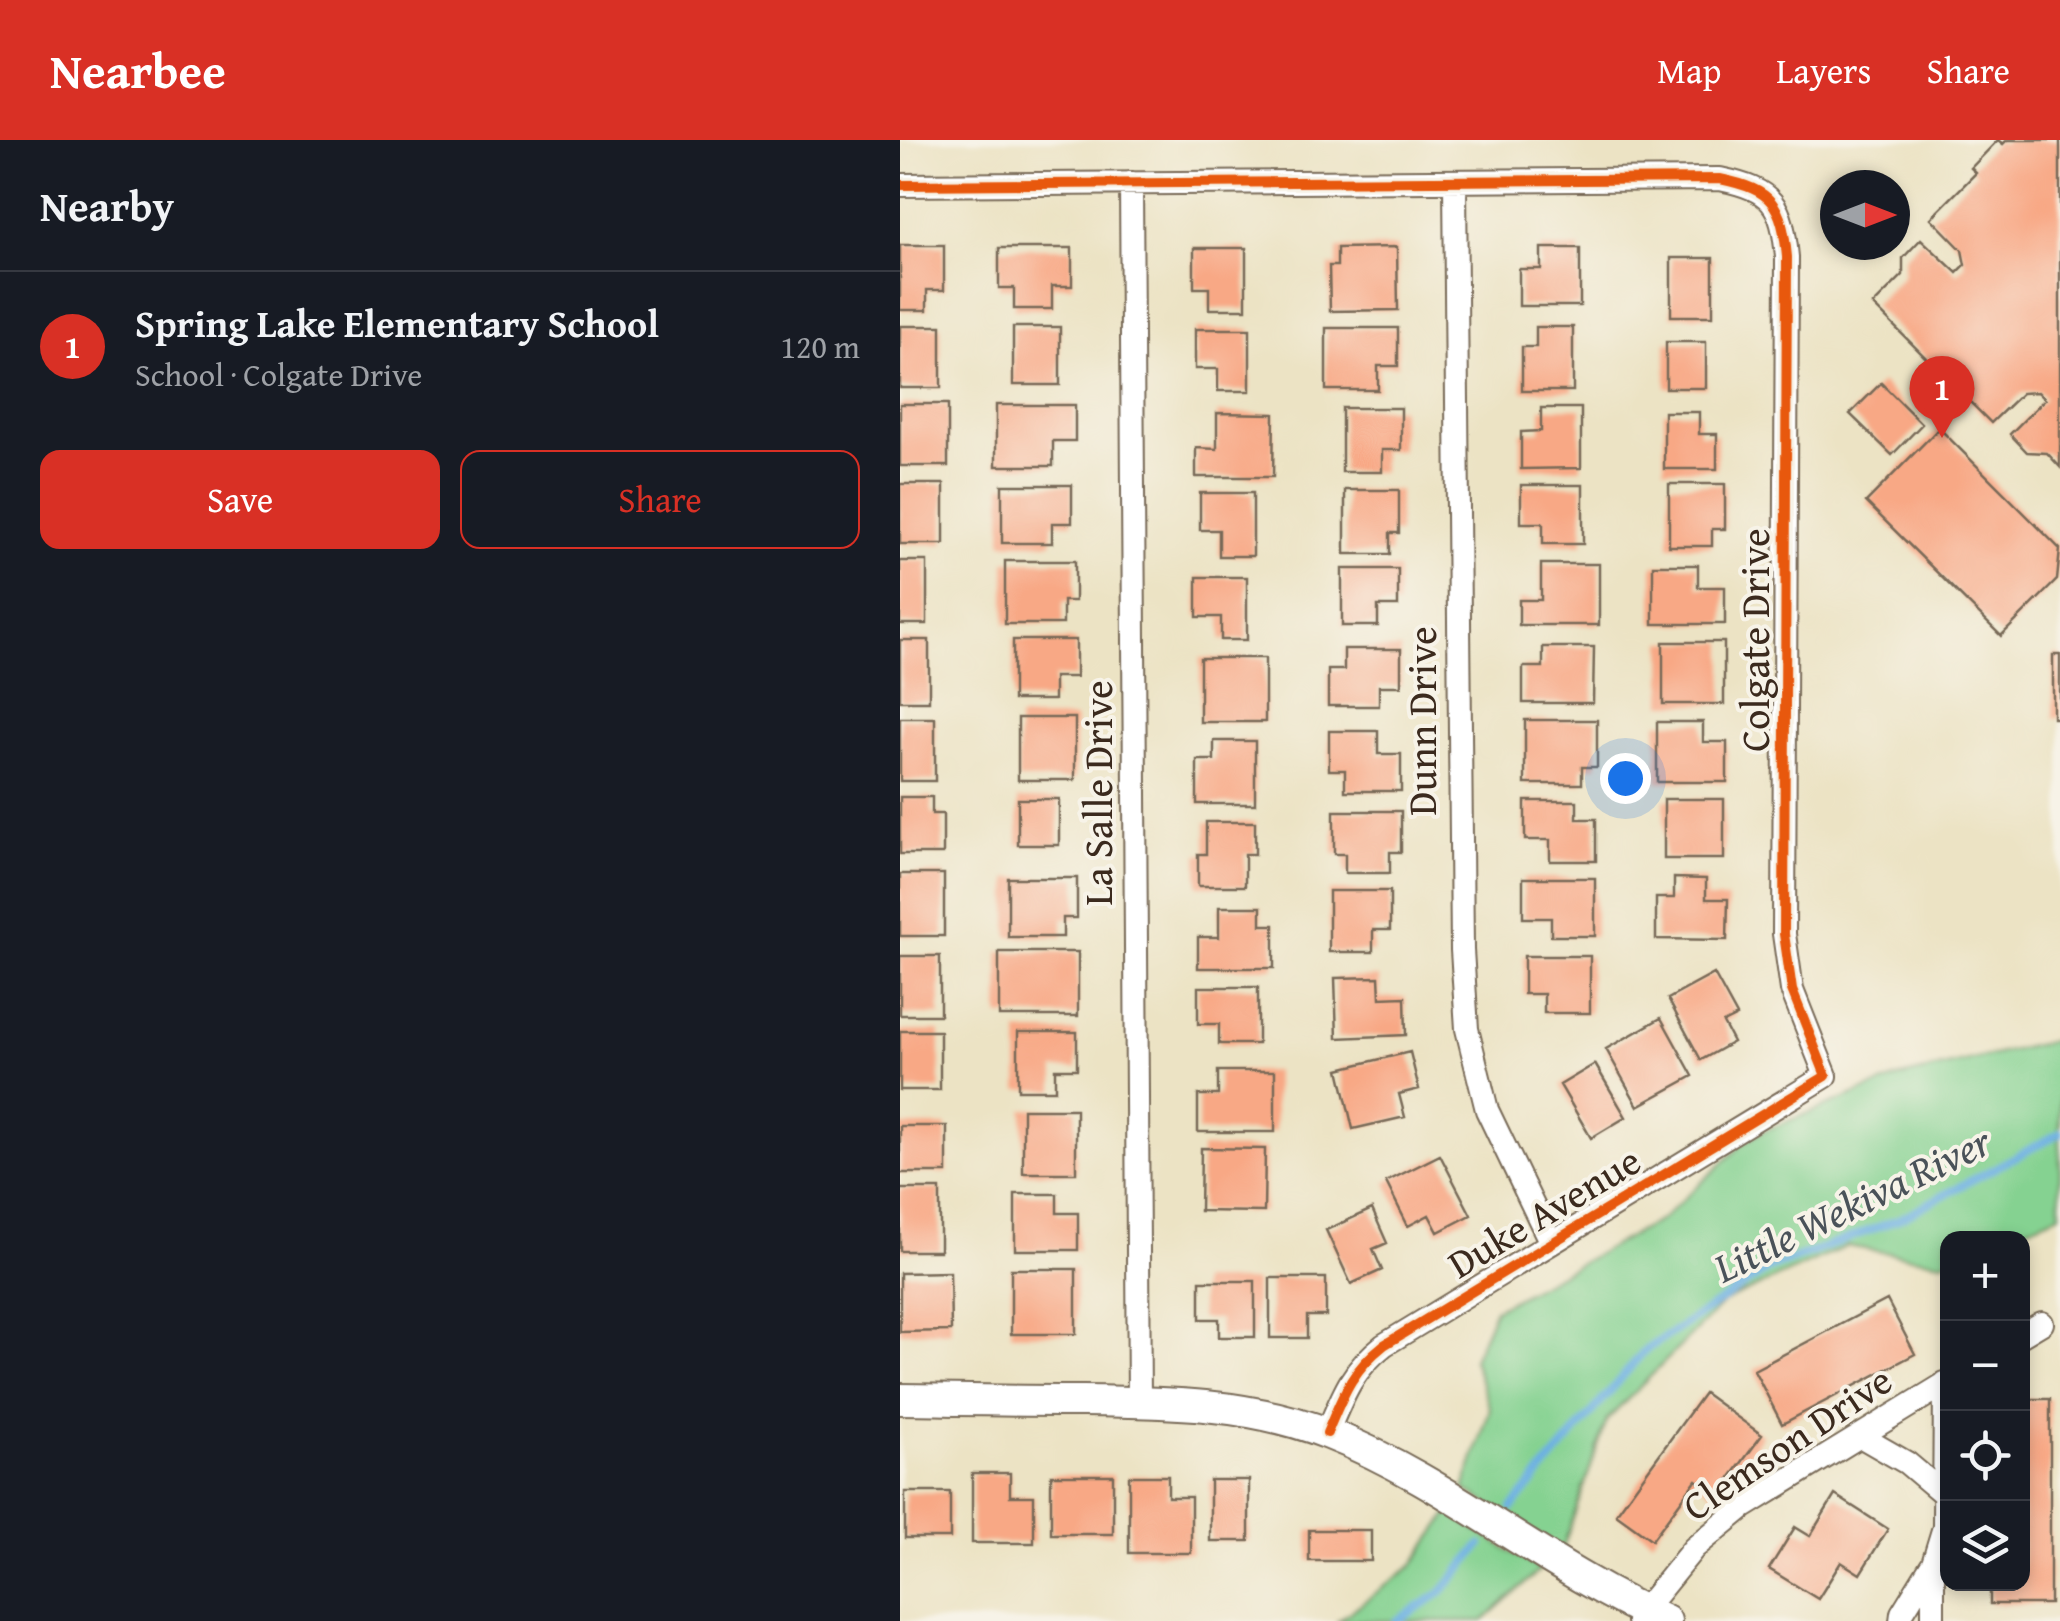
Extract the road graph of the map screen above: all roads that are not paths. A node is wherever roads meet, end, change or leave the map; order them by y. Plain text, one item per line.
1 (1456, 182) junction
2 (1131, 183) junction
3 (900, 185) edge
4 (1826, 1076) joint
5 (1550, 1243) junction
6 (1940, 1386) edge
7 (900, 1399) edge
8 (1139, 1402) junction
9 (1327, 1433) junction
10 (1860, 1436) junction
11 (1940, 1491) edge
12 (1945, 1501) edge
13 (1933, 1564) junction
14 (1649, 1618) edge
15 (1901, 1621) edge
16 (1933, 1621) edge

1 - 2 street
1 - 4 street, Colgate Drive
1 - 5 street, Dunn Drive
2 - 3 street
2 - 8 street, La Salle Drive
4 - 5 street, Duke Avenue
5 - 9 street, Duke Avenue
6 - 10 street, Clemson Drive
7 - 8 street
8 - 9 street
9 - 14 street
10 - 11 street
10 - 14 street, Clemson Drive
12 - 13 street
13 - 15 street
13 - 16 street

